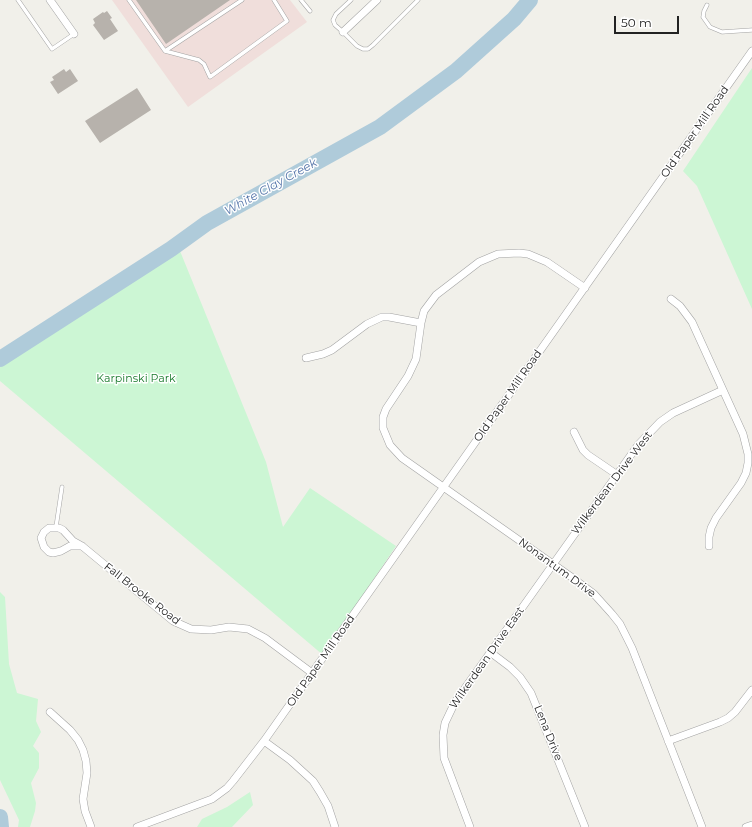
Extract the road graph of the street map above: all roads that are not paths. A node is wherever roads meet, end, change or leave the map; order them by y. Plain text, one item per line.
1 (18, 0) edge
2 (50, 0) edge
3 (128, 0) edge
4 (242, 0) edge
5 (274, 0) edge
6 (302, 0) edge
7 (351, 0) edge
8 (377, 0) edge
9 (418, 0) edge
10 (707, 6) dead end
11 (310, 10) dead end
12 (752, 30) edge
13 (343, 32) junction
14 (74, 34) joint
15 (752, 51) edge
16 (165, 52) junction
17 (585, 288) junction
18 (671, 299) dead end
19 (421, 323) junction
20 (306, 358) dead end
21 (723, 390) junction
22 (574, 432) dead end
23 (616, 474) junction
24 (62, 487) dead end
25 (444, 487) junction
26 (56, 527) junction
27 (82, 546) junction
28 (709, 546) dead end
29 (553, 564) junction
30 (490, 652) junction
31 (312, 674) junction
32 (752, 690) edge
33 (50, 712) dead end
34 (264, 741) junction
35 (668, 742) junction
36 (752, 825) edge
37 (91, 827) edge
38 (137, 827) edge
39 (335, 827) edge
40 (470, 827) edge
41 (585, 827) edge
42 (702, 827) edge
43 (746, 827) edge

1 - 14 lane
2 - 14 street
3 - 16 lane
4 - 16 lane
5 - 16 lane
6 - 11 lane
7 - 13 lane
8 - 13 street
9 - 13 lane
10 - 12 lane
15 - 17 street, Old Paper Mill Road
17 - 19 street
17 - 25 street, Old Paper Mill Road
18 - 21 street
19 - 20 street
19 - 25 street, Nonantum Drive
21 - 23 street, Wilkerdean Drive West
21 - 28 street
22 - 23 street
23 - 29 street, Wilkerdean Drive West
24 - 26 lane
25 - 29 street, Nonantum Drive
25 - 31 street, Old Paper Mill Road
26 - 27 street, Fall Brooke Road
26 - 27 street
27 - 31 street, Fall Brooke Road
29 - 30 street, Wilkerdean Drive East
29 - 35 street, Nonantum Drive
30 - 40 street, Wilkerdean Drive East
30 - 41 street, Lena Drive
31 - 34 street, Old Paper Mill Road
32 - 35 street
33 - 37 street
34 - 38 street, Old Paper Mill Road
34 - 39 street
35 - 42 street, Nonantum Drive
36 - 43 street

